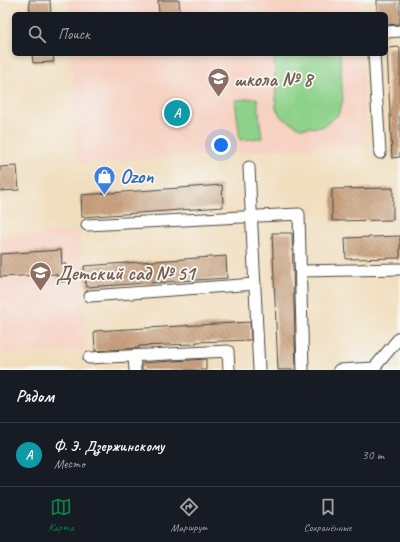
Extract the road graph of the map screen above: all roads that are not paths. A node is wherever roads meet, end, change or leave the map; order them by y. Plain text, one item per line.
1 (400, 31) edge
2 (388, 32) edge
3 (374, 56) edge
4 (380, 153) dead end
5 (249, 167) dead end
6 (252, 216) junction
7 (87, 225) dead end
8 (400, 269) edge
9 (302, 271) junction
10 (255, 284) junction
11 (90, 296) dead end
12 (400, 337) edge
13 (134, 356) junction
14 (89, 358) dead end
15 (134, 370) edge
16 (229, 370) edge
17 (259, 370) edge
18 (303, 370) edge
19 (339, 370) edge

1 - 2 lane
3 - 4 lane
5 - 6 lane
6 - 7 lane
6 - 9 lane
6 - 10 lane
8 - 9 lane
9 - 18 lane
10 - 11 lane
10 - 17 lane
12 - 19 lane
13 - 14 lane
13 - 15 lane
13 - 16 lane

